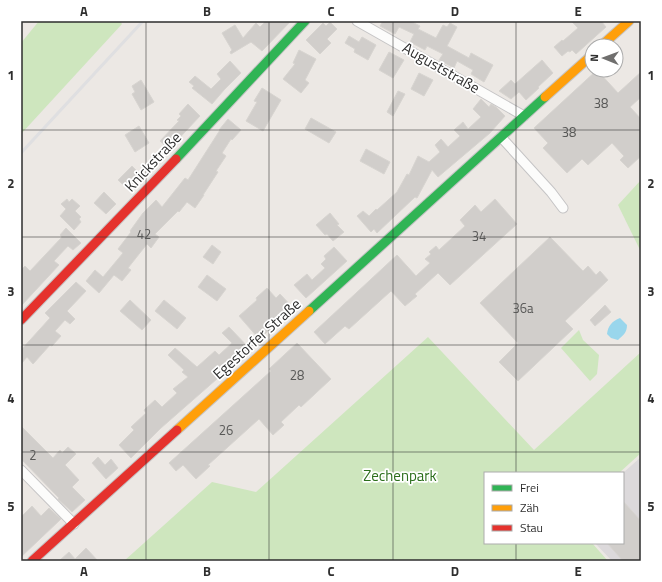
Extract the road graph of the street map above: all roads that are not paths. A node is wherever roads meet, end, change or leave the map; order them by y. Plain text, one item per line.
1 (304, 21) edge
2 (358, 21) edge
3 (629, 21) edge
4 (610, 38) edge
5 (584, 61) edge
6 (524, 116) junction
7 (500, 137) junction
8 (563, 208) dead end
9 (21, 320) edge
10 (21, 470) edge
11 (74, 524) junction
12 (32, 561) edge

1 - 9 main road, Knickstraße
2 - 6 street, Auguststraße
3 - 4 main road
5 - 6 main road, Egestorfer Straße
6 - 7 main road, Egestorfer Straße
7 - 8 street
7 - 11 main road, Egestorfer Straße
10 - 11 street
11 - 12 main road, Egestorfer Straße

